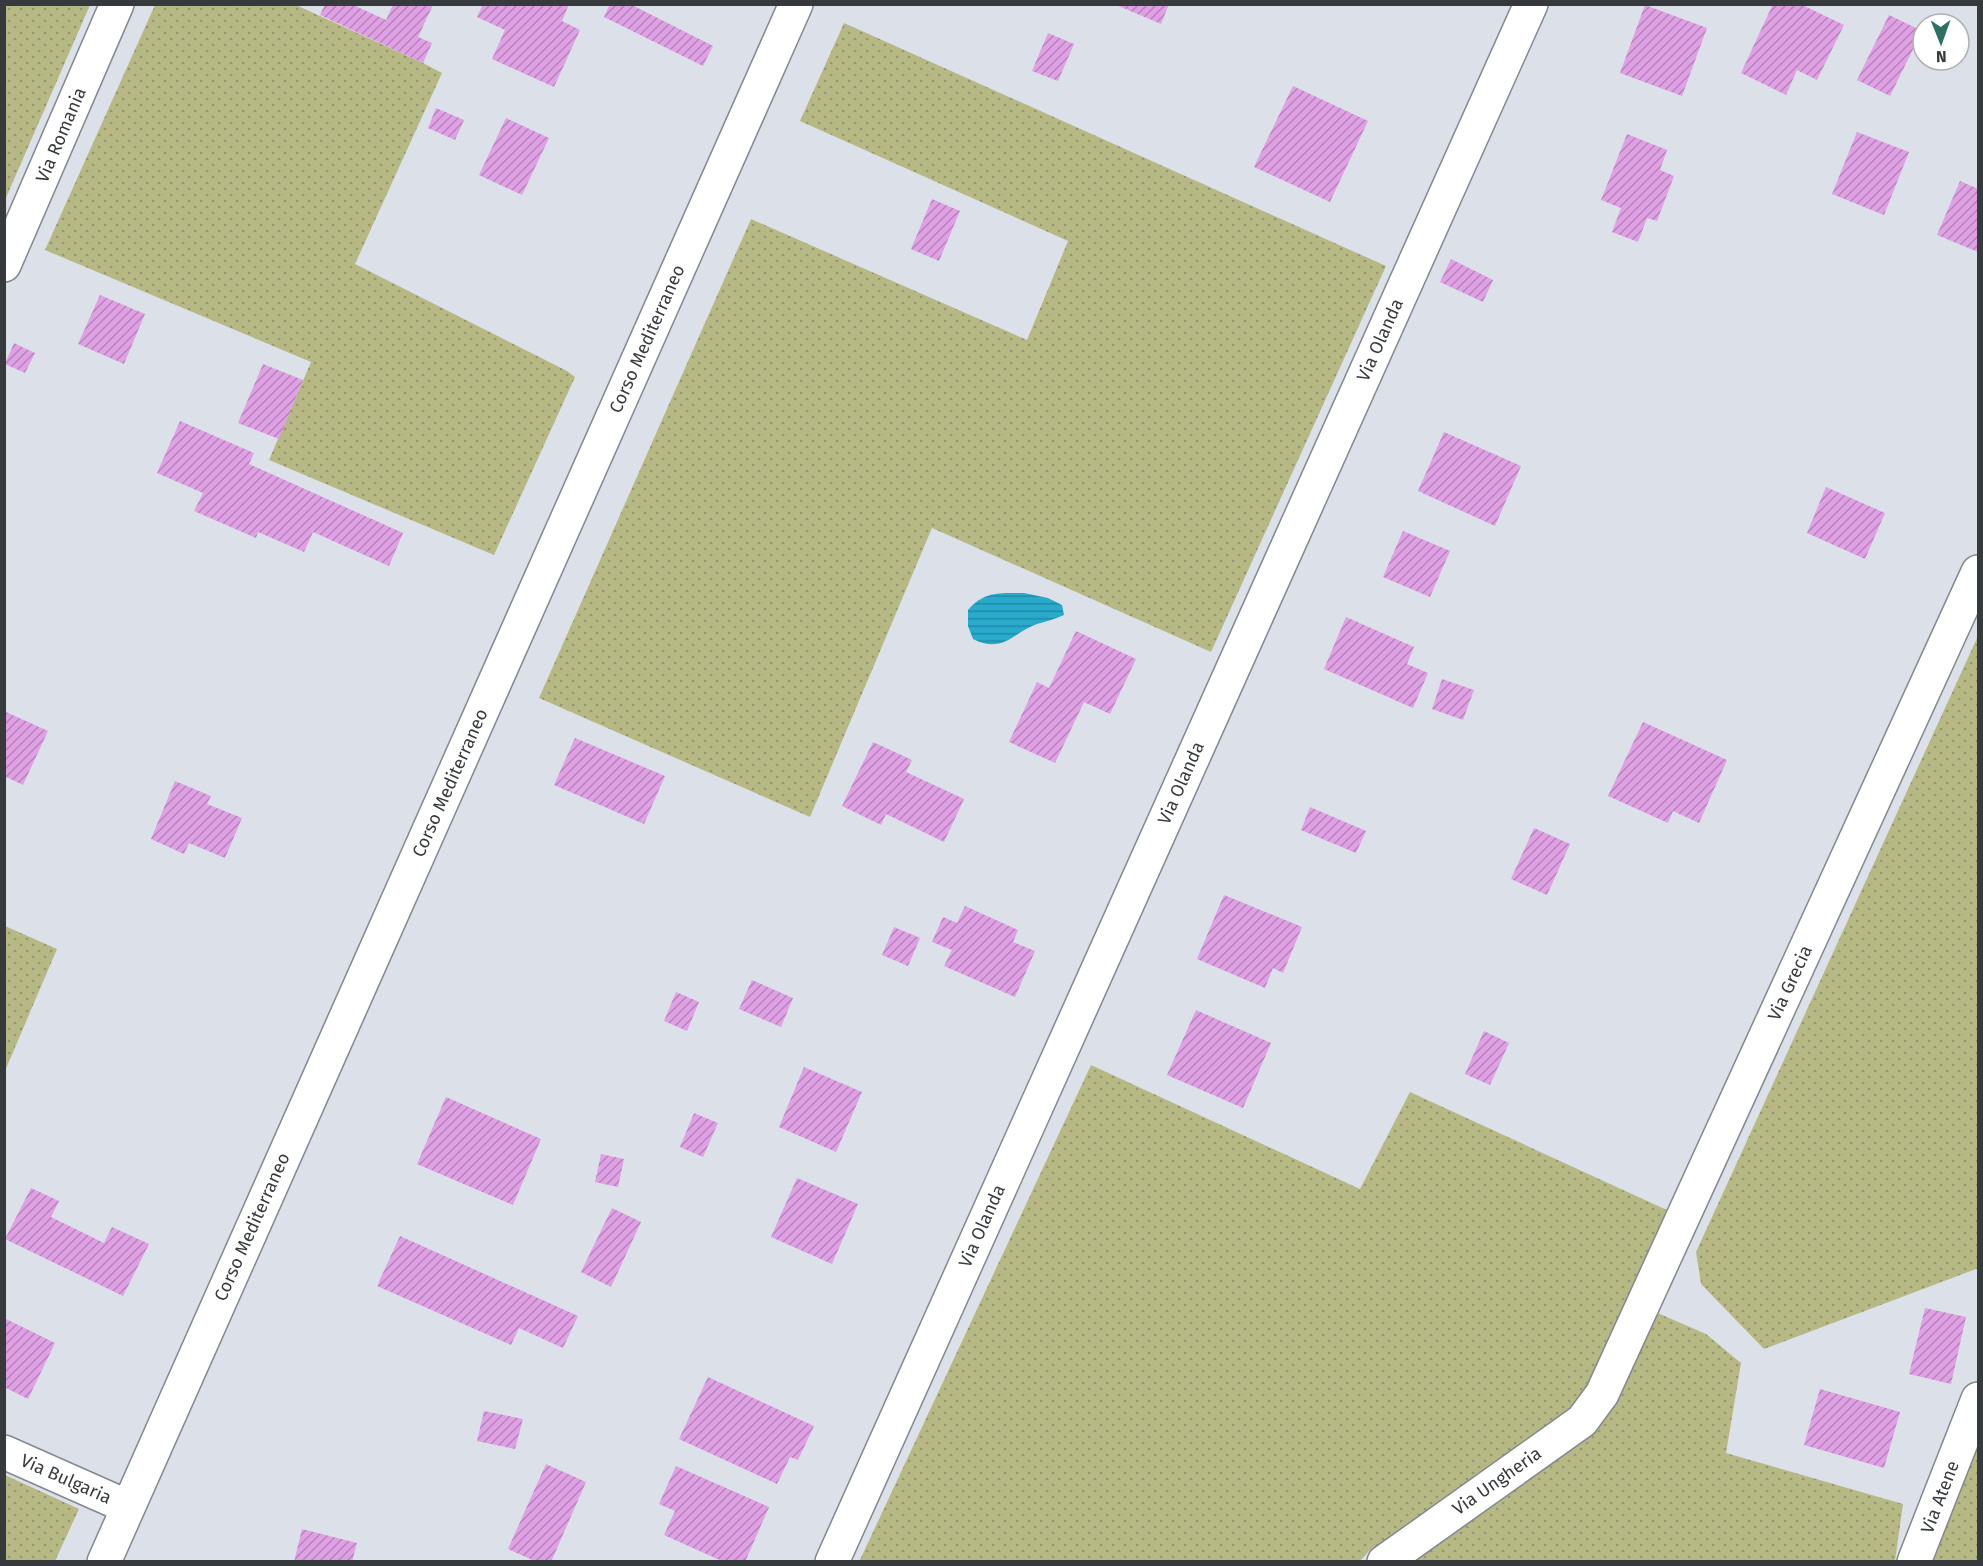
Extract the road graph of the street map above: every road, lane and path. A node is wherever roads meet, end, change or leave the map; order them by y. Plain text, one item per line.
1 (117, 4) edge
2 (796, 4) edge
3 (1531, 4) edge
4 (4, 265) edge
5 (1978, 572) edge
6 (1602, 1394) joint
7 (1978, 1399) edge
8 (4, 1452) edge
9 (128, 1507) junction
10 (104, 1562) edge
11 (832, 1562) edge
12 (1384, 1562) edge
13 (1914, 1562) edge

1 - 4 street, Via Romania
2 - 9 street, Corso Mediterraneo
3 - 11 street, Via Olanda
5 - 6 street, Via Grecia
6 - 12 street, Via Ungheria
7 - 13 street, Via Atene
8 - 9 street, Via Bulgaria
9 - 10 street, Corso Mediterraneo

